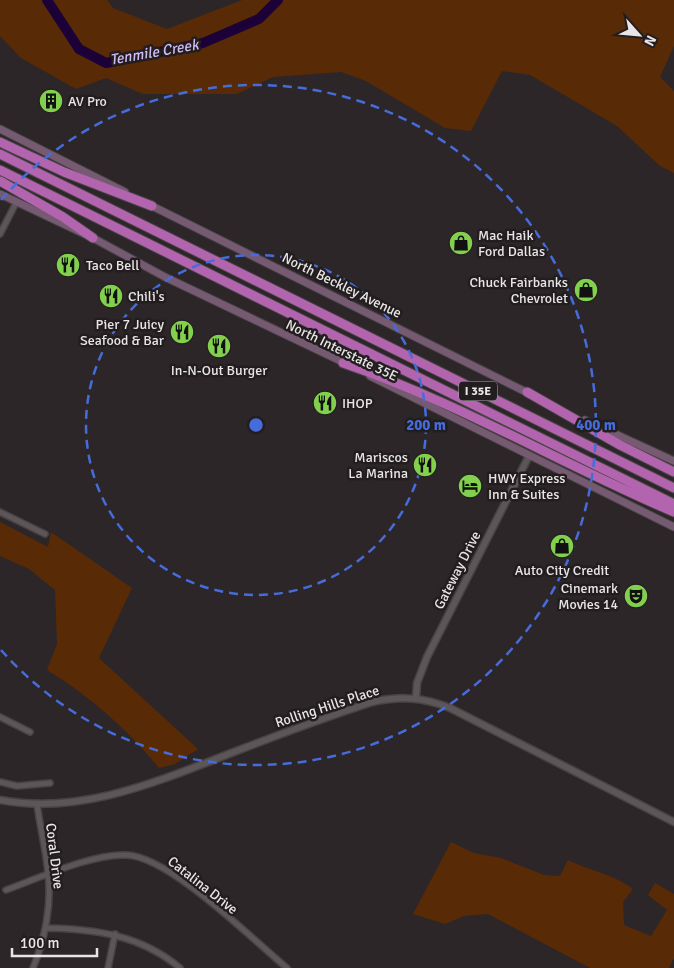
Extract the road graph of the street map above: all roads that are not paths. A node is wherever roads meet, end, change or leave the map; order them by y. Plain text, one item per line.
1 (0, 130) edge
2 (0, 142) edge
3 (0, 154) edge
4 (0, 170) edge
5 (0, 181) edge
6 (0, 194) edge
7 (16, 203) junction
8 (152, 206) junction
9 (0, 234) edge
10 (93, 238) junction
11 (343, 363) junction
12 (527, 392) junction
13 (529, 456) junction
14 (674, 461) edge
15 (674, 472) edge
16 (674, 488) edge
17 (674, 504) edge
18 (0, 512) edge
19 (674, 512) edge
20 (674, 527) edge
21 (45, 534) dead end
22 (416, 698) junction
23 (0, 717) edge
24 (30, 732) dead end
25 (0, 782) edge
26 (50, 783) dead end
27 (0, 800) edge
28 (37, 804) junction
29 (674, 822) edge
30 (49, 874) junction
31 (6, 890) dead end
32 (46, 928) junction
33 (115, 934) junction
34 (33, 968) edge
35 (108, 968) edge
36 (180, 968) edge
37 (287, 968) edge

1 - 8 main road, North Beckley Avenue
2 - 8 highway
3 - 16 highway, I 35E
4 - 17 highway, I 35E
5 - 10 highway
6 - 7 main road, North Interstate 35E
7 - 9 street
7 - 10 main road, North Interstate 35E
8 - 12 main road, North Beckley Avenue
10 - 11 main road, North Interstate 35E
11 - 13 main road, North Interstate 35E
11 - 19 highway
12 - 14 main road, North Beckley Avenue
12 - 15 highway
13 - 20 main road, North Interstate 35E
13 - 22 street, Gateway Drive
18 - 21 street
22 - 28 street, Rolling Hills Place
22 - 29 street, Rolling Hills Place
23 - 24 street
25 - 26 street
27 - 28 street, Rolling Hills Place
28 - 30 street, Coral Drive
30 - 31 street, Catalina Drive
30 - 32 street, Coral Drive
30 - 37 street, Catalina Drive
32 - 33 street
32 - 34 street, Coral Drive
33 - 35 street
33 - 36 street

